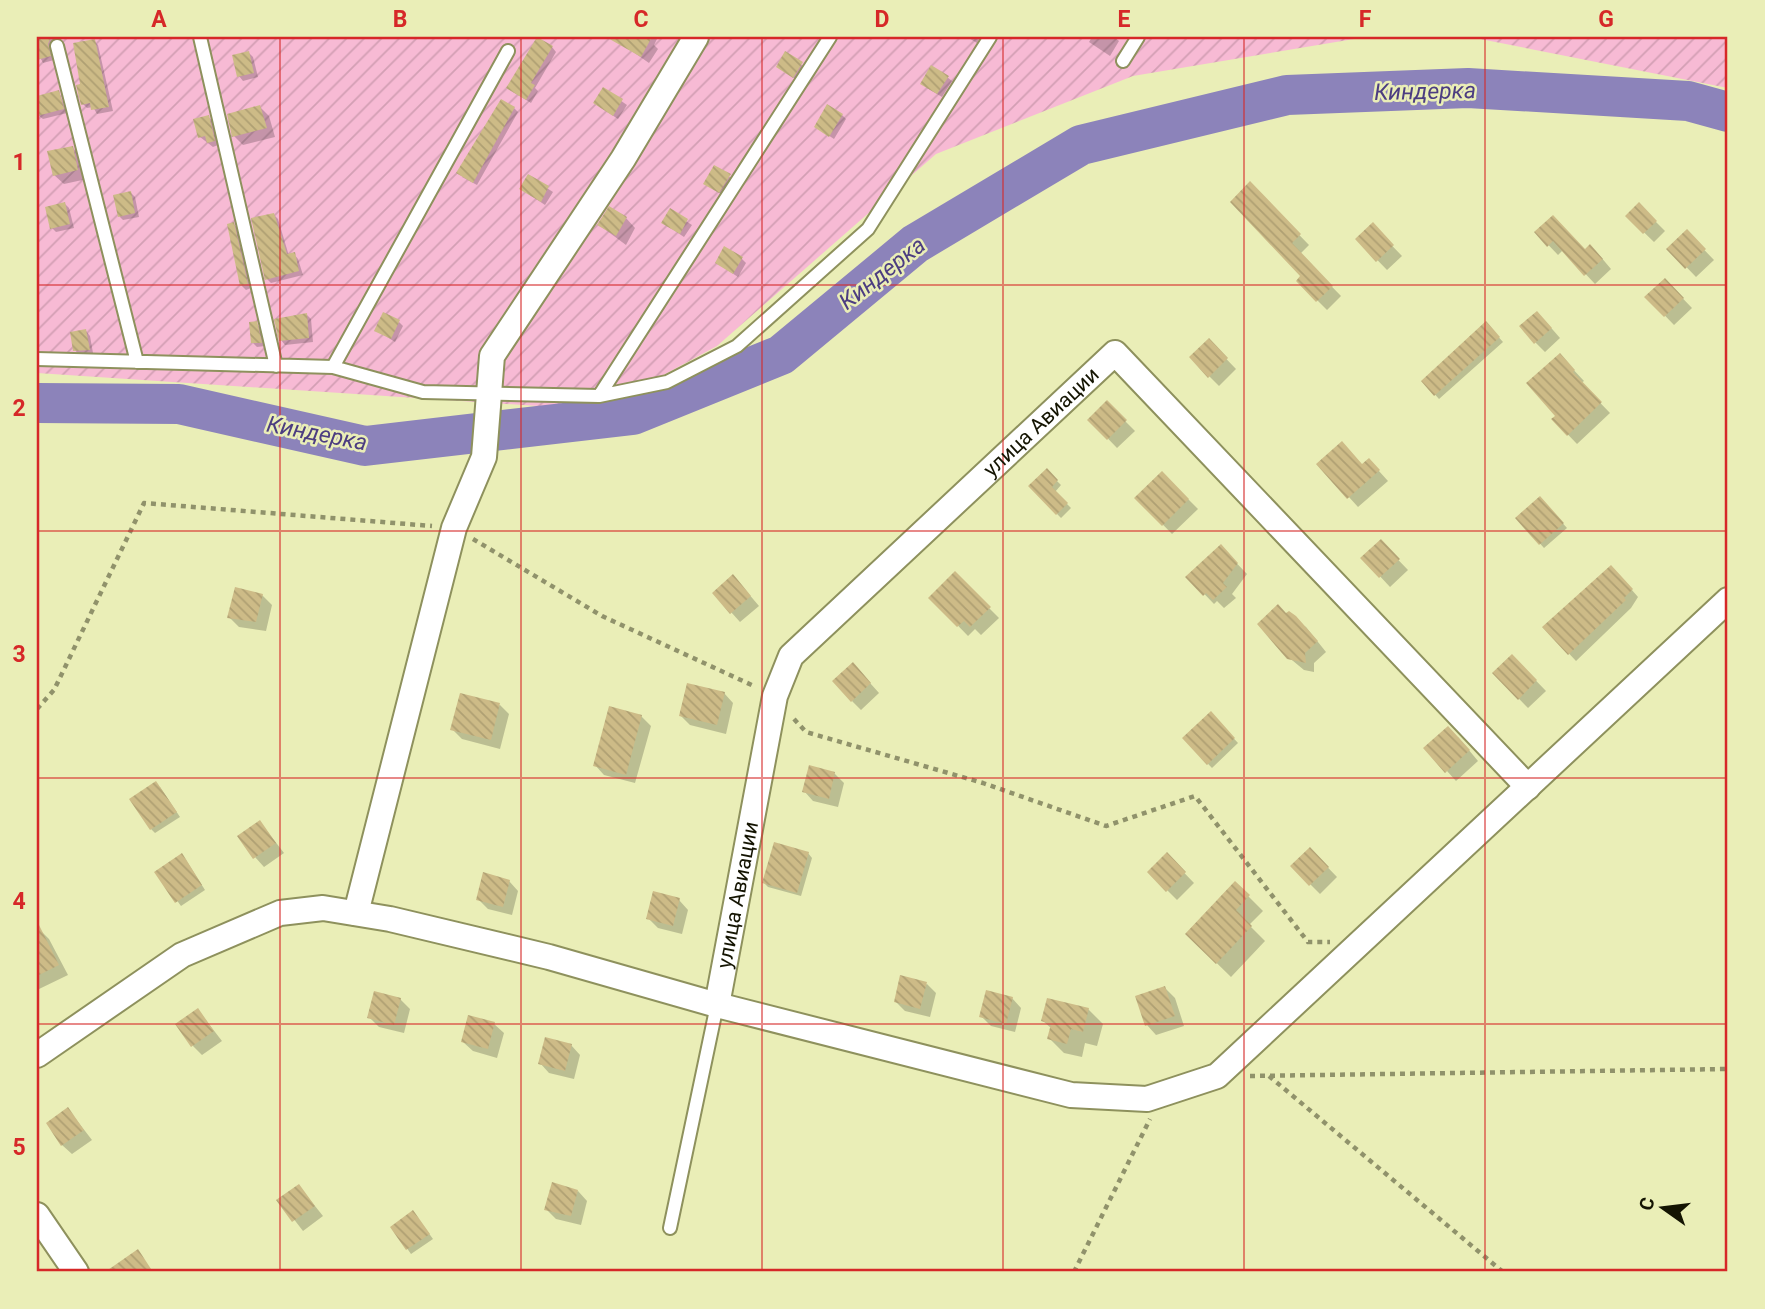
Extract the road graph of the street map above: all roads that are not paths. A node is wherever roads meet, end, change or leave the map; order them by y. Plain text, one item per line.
1 (200, 37) edge
2 (696, 37) edge
3 (830, 37) edge
4 (990, 37) edge
5 (1138, 37) edge
6 (57, 46) dead end
7 (508, 51) dead end
8 (1123, 61) dead end
9 (37, 359) edge
10 (137, 362) junction
11 (276, 366) junction
12 (333, 367) junction
13 (598, 396) junction
14 (487, 405) junction
15 (1728, 600) edge
16 (1528, 787) junction
17 (356, 914) junction
18 (717, 1005) junction
19 (37, 1055) edge
20 (37, 1214) edge
21 (670, 1228) dead end
22 (76, 1272) edge

1 - 11 lane
2 - 14 street
3 - 13 lane
4 - 13 lane
5 - 8 lane
6 - 10 lane
7 - 12 lane
9 - 10 lane
10 - 11 lane
11 - 12 lane
12 - 14 lane
13 - 14 lane
14 - 17 street
15 - 16 street
16 - 18 street
16 - 18 street, улица Авиации
17 - 18 street
17 - 19 street
18 - 21 lane
20 - 22 street

